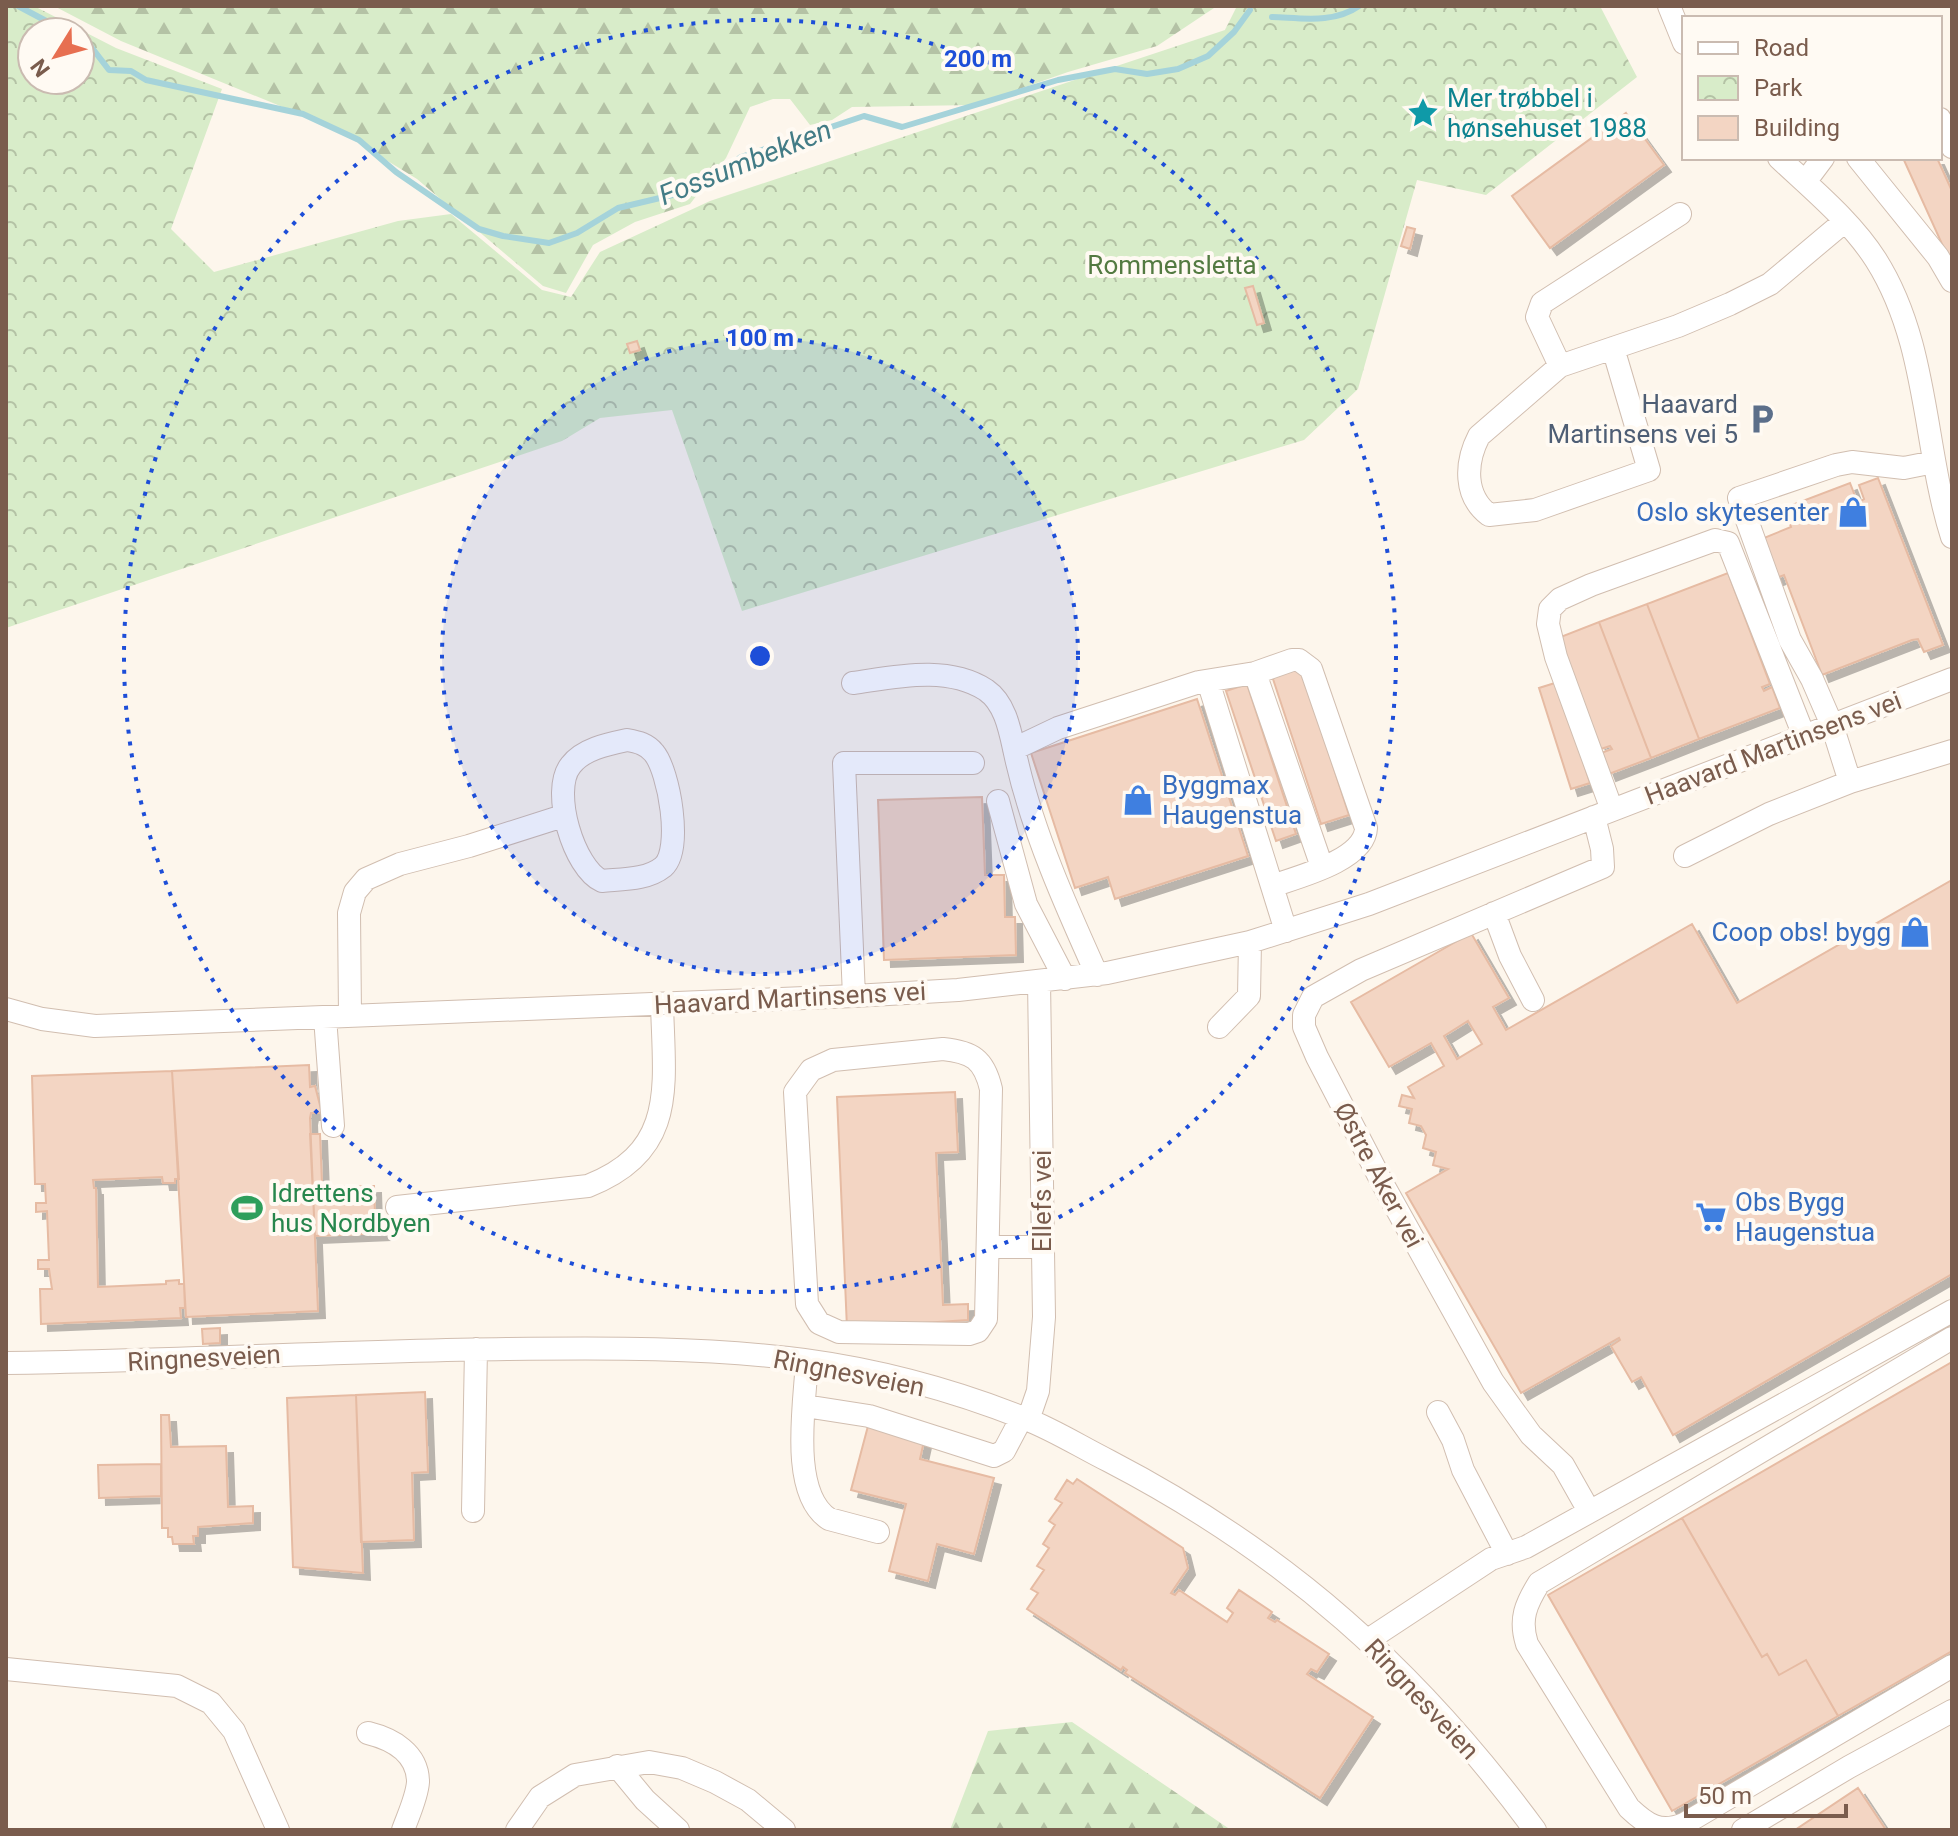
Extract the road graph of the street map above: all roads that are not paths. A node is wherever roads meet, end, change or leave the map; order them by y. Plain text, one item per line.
1 (1669, 6) edge
2 (1682, 38) edge
3 (1942, 124) edge
4 (1952, 147) edge
5 (1781, 160) edge
6 (1822, 160) edge
7 (1860, 160) edge
8 (1805, 182) junction
9 (1680, 214) dead end
10 (1845, 221) junction
11 (1952, 281) edge
12 (1613, 348) junction
13 (1560, 366) junction
14 (1934, 462) junction
15 (1952, 537) edge
16 (1255, 673) junction
17 (1952, 679) edge
18 (1208, 681) junction
19 (853, 683) dead end
20 (1832, 725) junction
21 (1804, 736) junction
22 (1014, 749) junction
23 (1952, 751) edge
24 (973, 763) dead end
25 (1850, 782) junction
26 (998, 801) dead end
27 (1603, 814) junction
28 (563, 816) junction
29 (1685, 856) dead end
30 (1322, 867) junction
31 (1272, 886) junction
32 (1494, 913) junction
33 (1286, 931) junction
34 (1250, 942) junction
35 (1097, 975) junction
36 (1065, 979) junction
37 (1039, 981) junction
38 (854, 996) junction
39 (1533, 1000) dead end
40 (662, 1004) junction
41 (6, 1009) edge
42 (350, 1016) junction
43 (325, 1017) junction
44 (1219, 1027) dead end
45 (333, 1126) dead end
46 (397, 1207) dead end
47 (988, 1247) junction
48 (1043, 1247) junction
49 (1952, 1311) edge
50 (1952, 1338) edge
51 (476, 1349) junction
52 (807, 1361) junction
53 (6, 1363) edge
54 (805, 1406) junction
55 (1438, 1412) dead end
56 (1025, 1418) junction
57 (473, 1511) dead end
58 (1589, 1511) junction
59 (878, 1532) dead end
60 (1507, 1554) junction
61 (1368, 1640) junction
62 (1952, 1666) edge
63 (6, 1669) edge
64 (1949, 1721) edge
65 (368, 1733) dead end
66 (617, 1766) junction
67 (1649, 1827) edge
68 (278, 1830) edge
69 (403, 1830) edge
70 (517, 1830) edge
71 (678, 1830) edge
72 (784, 1830) edge
73 (1535, 1830) edge
74 (1743, 1830) edge

1 - 2 street
3 - 4 street
5 - 8 street
6 - 8 street
7 - 11 street
8 - 10 street
9 - 13 street
10 - 12 street
10 - 14 street
12 - 13 street
12 - 13 street
14 - 15 street
14 - 20 street
16 - 18 street
16 - 30 street
16 - 30 street
17 - 20 street, Haavard Martinsens vei
18 - 22 street
18 - 31 street
19 - 22 street
20 - 21 street, Haavard Martinsens vei
20 - 25 street
21 - 27 street, Haavard Martinsens vei
21 - 27 street
22 - 35 street
23 - 25 street
24 - 38 street
25 - 29 street
26 - 36 street
27 - 32 street, Østre Aker vei
27 - 33 street, Haavard Martinsens vei
28 - 28 street
28 - 42 street
30 - 31 street
31 - 33 street
32 - 39 street
32 - 58 street, Østre Aker vei
33 - 34 street, Haavard Martinsens vei
34 - 35 street, Haavard Martinsens vei
34 - 44 street
35 - 36 street, Haavard Martinsens vei
36 - 37 street, Haavard Martinsens vei
37 - 38 street, Haavard Martinsens vei
37 - 48 street, Ellefs vei
38 - 40 street, Haavard Martinsens vei
40 - 42 street, Haavard Martinsens vei
40 - 46 street
41 - 43 street, Haavard Martinsens vei
42 - 43 street, Haavard Martinsens vei
43 - 45 street
47 - 47 street
47 - 48 street
48 - 56 street, Ellefs vei
49 - 58 street
50 - 67 street
51 - 52 street, Ringnesveien
51 - 53 street, Ringnesveien
51 - 57 street
52 - 54 street
52 - 56 street, Ringnesveien
54 - 56 street, Ellefs vei
54 - 59 street
55 - 60 street
56 - 61 street, Ringnesveien
58 - 60 street
60 - 61 street
61 - 73 street, Ringnesveien
62 - 67 street
63 - 68 street
64 - 74 street
65 - 69 street
66 - 70 street
66 - 71 street
66 - 72 street

